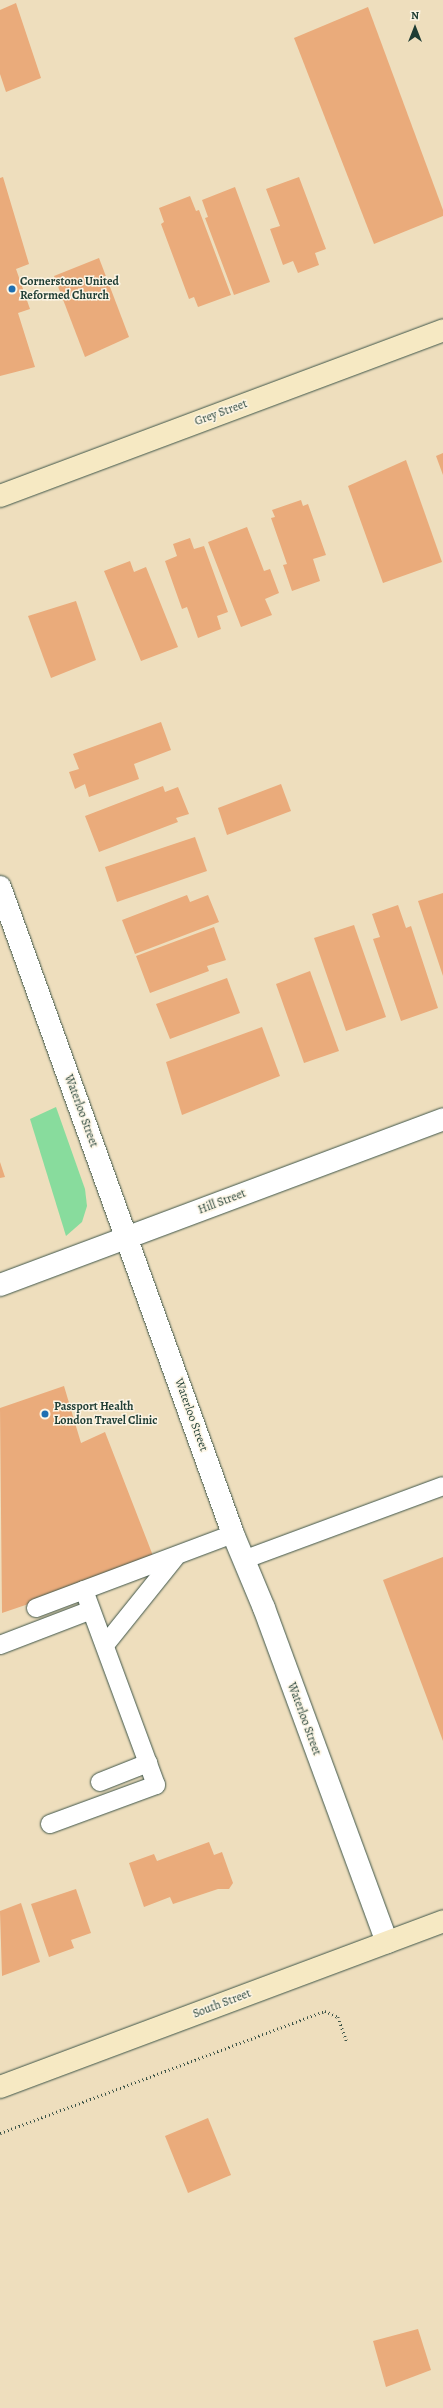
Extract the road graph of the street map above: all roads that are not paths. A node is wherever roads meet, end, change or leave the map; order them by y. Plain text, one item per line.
1 (443, 330) edge
2 (0, 496) edge
3 (0, 887) edge
4 (443, 1119) edge
5 (127, 1238) junction
6 (0, 1285) edge
7 (443, 1486) edge
8 (234, 1534) junction
9 (175, 1558) junction
10 (243, 1560) junction
11 (84, 1590) junction
12 (36, 1608) dead end
13 (91, 1610) junction
14 (0, 1645) edge
15 (105, 1645) junction
16 (148, 1763) junction
17 (100, 1782) dead end
18 (50, 1824) dead end
19 (443, 1921) edge
20 (387, 1942) junction
21 (0, 2087) edge

1 - 2 street, Grey Street
3 - 5 street, Waterloo Street
4 - 5 street, Hill Street
5 - 6 street, Hill Street
5 - 8 street, Waterloo Street
7 - 10 lane
8 - 9 lane
8 - 10 lane
9 - 11 lane
9 - 15 lane
10 - 20 street, Waterloo Street
11 - 12 lane
11 - 13 lane
13 - 14 lane
13 - 15 lane
15 - 16 lane
16 - 17 lane
16 - 18 lane
19 - 20 street, South Street
20 - 21 street, South Street

